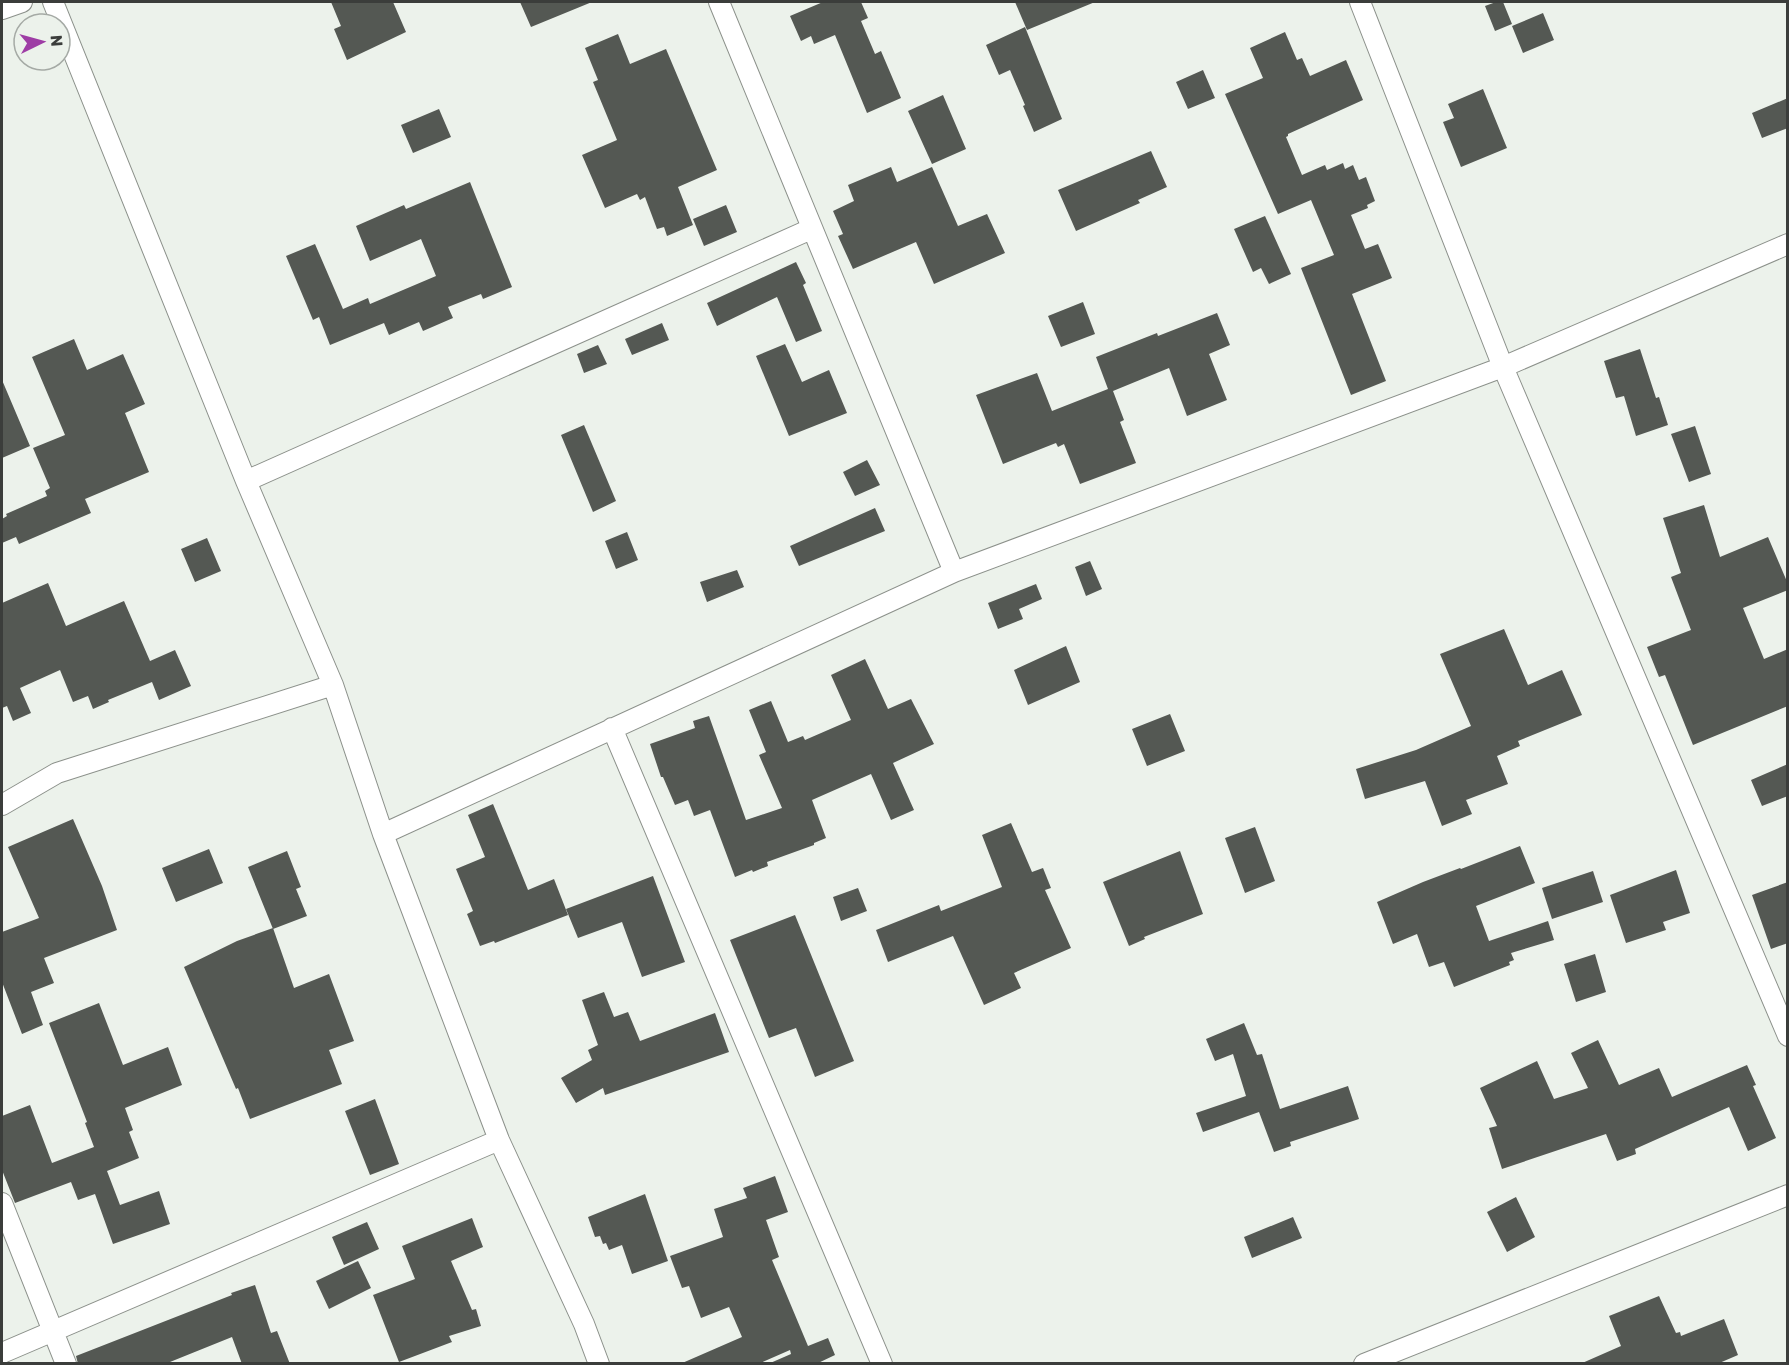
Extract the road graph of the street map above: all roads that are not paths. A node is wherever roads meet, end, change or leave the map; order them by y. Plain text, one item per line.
1 (22, 2) edge
2 (53, 2) edge
3 (719, 2) edge
4 (1360, 2) edge
5 (2, 9) edge
6 (811, 229) junction
7 (1788, 244) edge
8 (1503, 367) junction
9 (246, 481) junction
10 (954, 572) junction
11 (333, 685) junction
12 (612, 728) junction
13 (2, 805) edge
14 (383, 834) junction
15 (1788, 1036) edge
16 (499, 1140) junction
17 (1788, 1195) edge
18 (2, 1203) edge
19 (53, 1330) junction
20 (2, 1353) edge
21 (66, 1364) edge
22 (599, 1364) edge
23 (882, 1364) edge
24 (1364, 1364) edge

1 - 5 street
2 - 9 street
3 - 6 street
4 - 8 street
6 - 9 street
6 - 10 street
7 - 8 street
8 - 10 street
8 - 15 street
9 - 11 street
10 - 12 street
11 - 13 street
11 - 14 street
12 - 14 street
12 - 23 street
14 - 16 street
16 - 19 street
16 - 22 street
17 - 24 street
18 - 19 street
19 - 20 street
19 - 21 street

